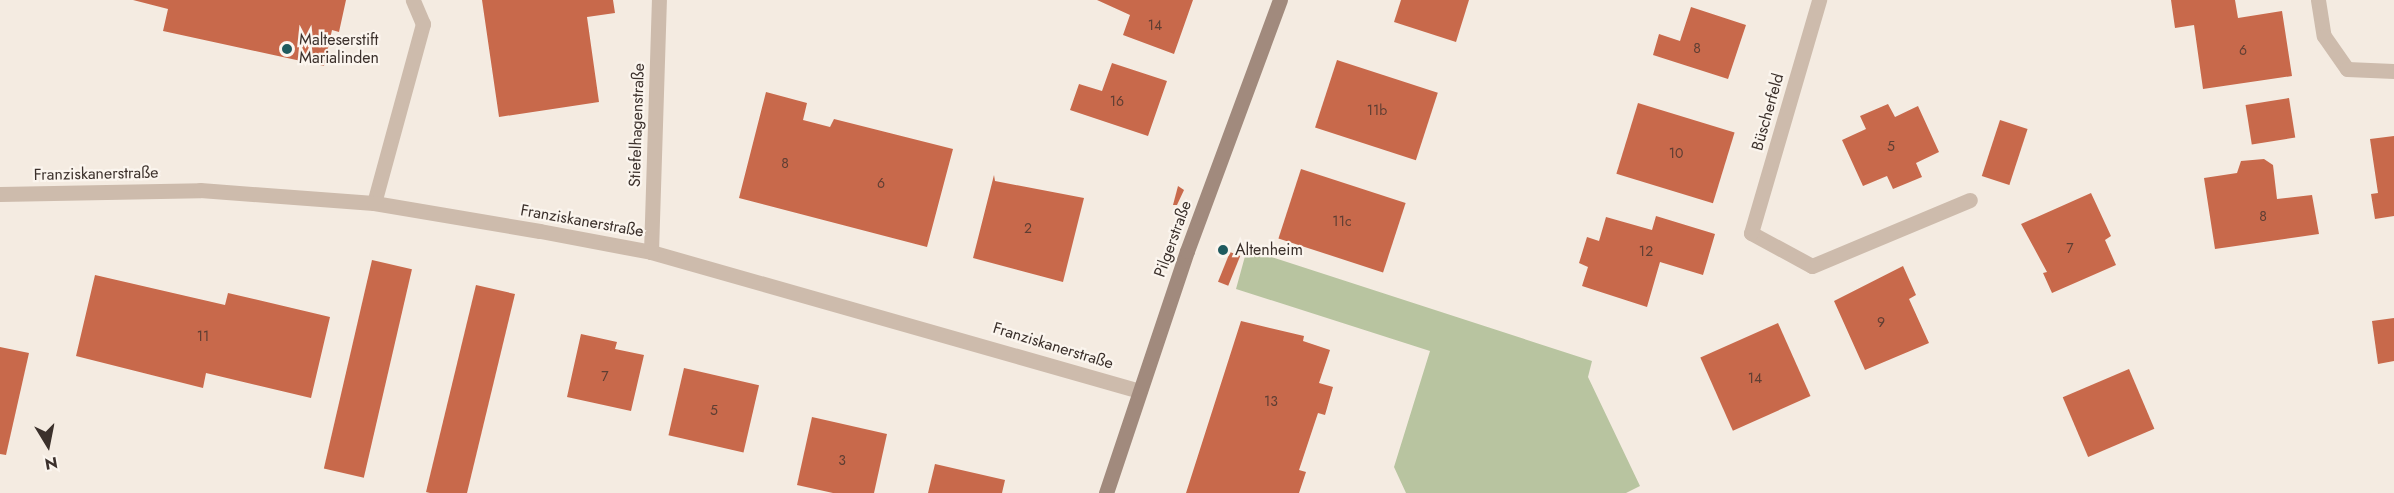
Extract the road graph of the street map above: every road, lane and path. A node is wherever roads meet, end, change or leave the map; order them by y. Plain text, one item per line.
1 (413, 0) edge
2 (659, 0) edge
3 (1280, 0) edge
4 (1819, 0) edge
5 (2318, 0) edge
6 (2394, 71) edge
7 (0, 194) edge
8 (1970, 200) dead end
9 (374, 203) junction
10 (651, 252) junction
11 (1140, 391) junction
12 (1106, 493) edge

1 - 9 street
2 - 10 street, Stiefelhagenstraße
3 - 11 main road, Pilgerstraße
4 - 8 street, Büscherfeld
5 - 6 street
7 - 9 street, Franziskanerstraße
9 - 10 street, Franziskanerstraße
10 - 11 street, Franziskanerstraße
11 - 12 main road, Pilgerstraße

